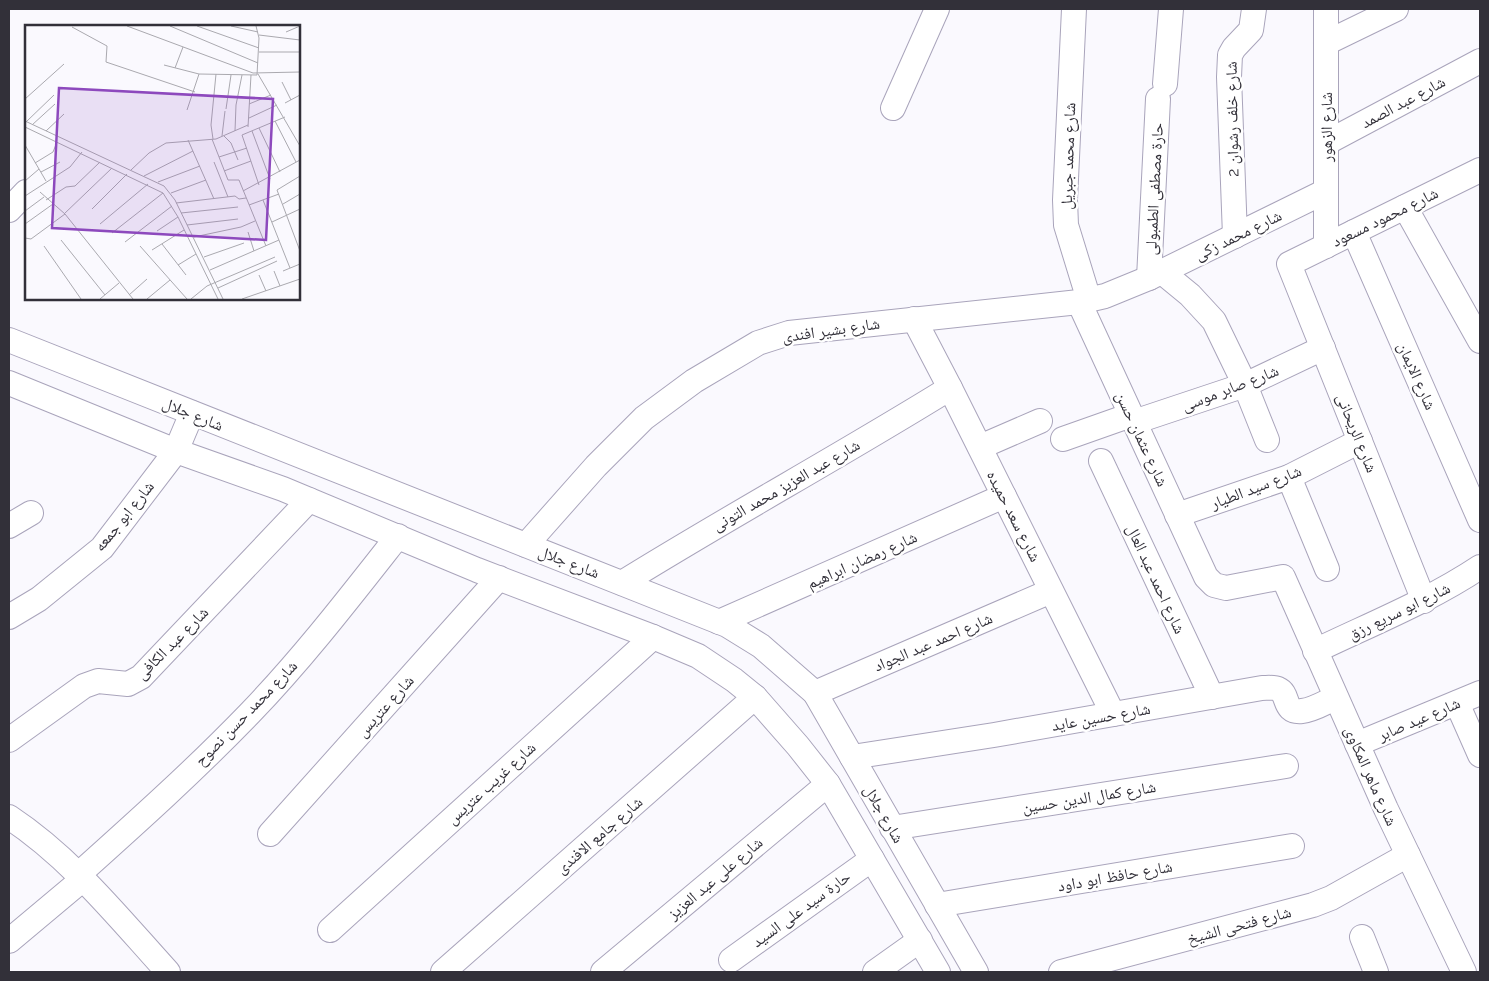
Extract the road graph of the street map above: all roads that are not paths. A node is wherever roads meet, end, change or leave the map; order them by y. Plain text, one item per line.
1 (937, 9) edge
2 (1074, 9) edge
3 (1172, 9) edge
4 (1254, 9) edge
5 (1326, 9) edge
6 (1396, 9) edge
7 (1326, 43) junction
8 (1480, 61) edge
9 (893, 108) dead end
10 (1326, 143) junction
11 (1480, 170) edge
12 (1326, 191) junction
13 (25, 193) edge
14 (1405, 207) junction
15 (9, 210) edge
16 (1354, 232) junction
17 (1234, 236) junction
18 (1326, 246) junction
19 (1289, 264) joint
20 (1156, 275) junction
21 (1084, 301) junction
22 (914, 319) junction
23 (9, 340) edge
24 (1480, 341) edge
25 (1323, 348) junction
26 (9, 383) edge
27 (1245, 385) junction
28 (950, 388) junction
29 (192, 413) junction
30 (1132, 418) junction
31 (1040, 421) dead end
32 (1063, 438) dead end
33 (1267, 440) dead end
34 (1360, 441) junction
35 (980, 447) junction
36 (176, 451) junction
37 (1101, 461) dead end
38 (1289, 477) junction
39 (1004, 496) junction
40 (309, 500) junction
41 (31, 513) dead end
42 (1177, 515) junction
43 (1480, 520) edge
44 (9, 526) edge
45 (398, 536) junction
46 (526, 545) junction
47 (1480, 567) edge
48 (1327, 569) dead end
49 (1284, 577) joint
50 (500, 578) junction
51 (622, 583) junction
52 (1052, 591) junction
53 (1424, 601) junction
54 (9, 617) edge
55 (719, 622) junction
56 (653, 637) junction
57 (1315, 651) junction
58 (815, 693) junction
59 (1480, 693) edge
60 (756, 697) junction
61 (1212, 697) junction
62 (1335, 698) junction
63 (1456, 703) junction
64 (1113, 714) junction
65 (9, 740) edge
66 (1357, 744) junction
67 (1480, 755) edge
68 (852, 757) junction
69 (1286, 766) dead end
70 (828, 784) junction
71 (9, 817) edge
72 (892, 828) junction
73 (270, 834) dead end
74 (1292, 846) dead end
75 (1408, 855) junction
76 (872, 859) junction
77 (81, 877) junction
78 (937, 906) junction
79 (330, 930) dead end
80 (1362, 937) dead end
81 (920, 940) junction
82 (9, 941) edge
83 (731, 960) dead end
84 (616, 968) edge
85 (168, 972) edge
86 (443, 972) edge
87 (875, 972) edge
88 (938, 972) edge
89 (976, 972) edge
90 (1061, 972) edge
91 (1376, 972) edge
92 (1464, 972) edge

1 - 9 street
2 - 21 street, شارع محمد جبريل
3 - 20 street, حارة مصطفى الطمبولى
4 - 17 street, شارع خلف رشوان 2
5 - 7 street, شارع الزهور
6 - 7 street
7 - 10 street, شارع الزهور
8 - 10 street, شارع عبد الصمد
10 - 12 street, شارع الزهور
11 - 14 street, شارع محمود مسعود
12 - 17 street, شارع محمد زكى
12 - 18 street, شارع الزهور
13 - 15 street
14 - 16 street, شارع محمود مسعود
14 - 24 street
16 - 18 street, شارع محمود مسعود
16 - 43 street, شارع الايمان
17 - 20 street, شارع محمد زكى
18 - 19 street, شارع محمود مسعود
19 - 25 street, شارع الريحانى
20 - 21 street, شارع بشير افندى
20 - 27 street
21 - 22 street, شارع بشير افندى
21 - 30 street, شارع عثمان حسن
22 - 28 street, شارع سعد حميده
22 - 46 street, شارع بشير افندى
23 - 29 street, شارع جلال
25 - 27 street, شارع صابر موسى
25 - 34 street, شارع الريحانى
26 - 36 street, شارع جلال
27 - 30 street, شارع صابر موسى
27 - 33 street
28 - 35 street, شارع سعد حميده
28 - 51 street, شارع عبد العزيز محمد التونى
29 - 36 street, شارع ابو جمعه
29 - 46 street, شارع جلال
30 - 32 street, شارع صابر موسى
30 - 42 street, شارع عثمان حسن
31 - 35 street
34 - 38 street, شارع سيد الطيار
34 - 53 street, شارع الريحانى
35 - 39 street, شارع سعد حميده
36 - 40 street, شارع جلال
36 - 54 street, شارع ابو جمعه
37 - 61 street, شارع احمد عبد العال
38 - 42 street, شارع سيد الطيار
38 - 48 street
39 - 52 street, شارع سعد حميده
39 - 55 street, شارع رمضان ابراهيم
40 - 45 street, شارع جلال
40 - 65 street, شارع عبد الكافى
41 - 44 street
42 - 49 street, شارع عثمان حسن
45 - 50 street, شارع جلال
45 - 77 street, شارع محمد حسن نصوح
46 - 51 street, شارع جلال
47 - 53 street, شارع ابو سريع رزق
49 - 57 street, شارع ماهر المكاوى
50 - 56 street, شارع جلال
50 - 73 street, شارع عتريس
51 - 55 street, شارع جلال
52 - 58 street, شارع احمد عبد الجواد
52 - 64 street, شارع سعد حميده
53 - 57 street, شارع ابو سريع رزق
55 - 58 street, شارع جلال
56 - 60 street, شارع جلال
56 - 79 street, شارع غريب عتريس
57 - 62 street, شارع ماهر المكاوى
58 - 68 street, شارع جلال
59 - 63 street, شارع عيد صابر
60 - 70 street, شارع جلال
60 - 86 street, شارع جامع الافندى
61 - 62 street, شارع حسين عايد
61 - 64 street, شارع حسين عايد
62 - 66 street, شارع ماهر المكاوى
63 - 66 street, شارع عيد صابر
63 - 67 street
64 - 68 street, شارع حسين عايد
66 - 75 street, شارع ماهر المكاوى
68 - 72 street, شارع جلال
69 - 72 street, شارع كمال الدين حسين
70 - 76 street, شارع جلال
70 - 84 street, شارع على عبد العزيز
71 - 77 street
72 - 78 street, شارع جلال
74 - 78 street, شارع حافظ ابو داود
75 - 90 street, شارع فتحى الشيخ
75 - 92 street, شارع ماهر المكاوى
76 - 81 street, شارع جلال
76 - 83 street, حارة سيد على السيد
77 - 82 street, شارع محمد حسن نصوح
77 - 85 street
78 - 89 street, شارع جلال
80 - 91 street
81 - 87 street
81 - 88 street, شارع جلال

